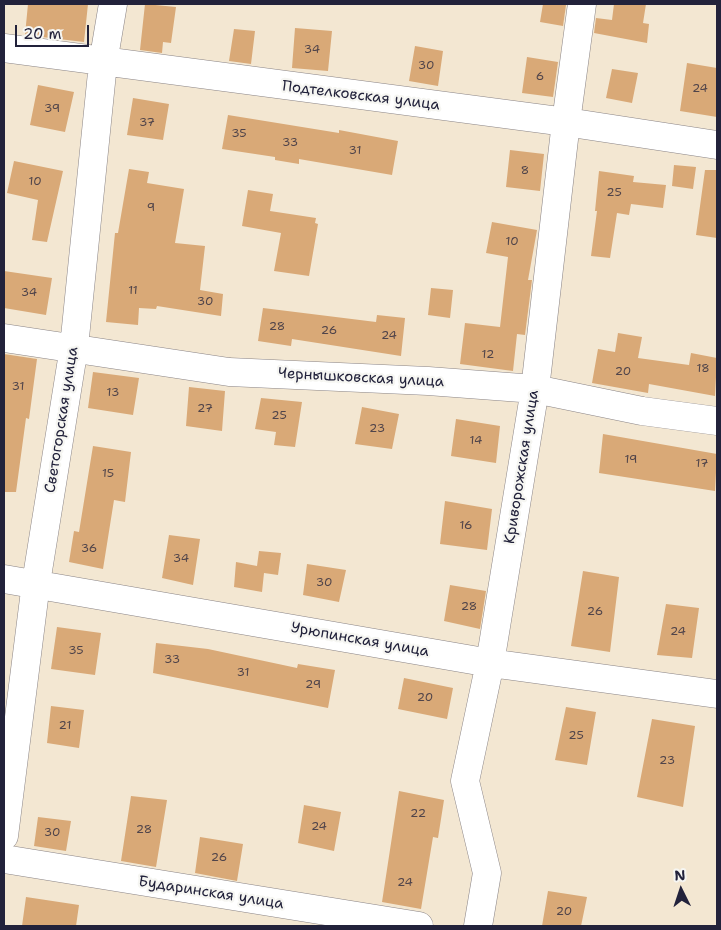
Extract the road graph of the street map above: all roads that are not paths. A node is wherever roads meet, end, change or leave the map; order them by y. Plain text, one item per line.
1 (113, 4) edge
2 (582, 4) edge
3 (4, 48) edge
4 (103, 63) junction
5 (566, 122) junction
6 (717, 145) edge
7 (4, 338) edge
8 (74, 347) junction
9 (535, 389) junction
10 (717, 421) edge
11 (4, 579) edge
12 (36, 584) junction
13 (490, 663) junction
14 (717, 694) edge
15 (4, 836) edge
16 (4, 859) edge
17 (419, 926) edge
18 (478, 926) edge

1 - 4 street, Светогорская улица
2 - 5 street, Криворожская улица
3 - 4 street, Подтелковская улица
4 - 5 street, Подтелковская улица
4 - 8 street, Светогорская улица
5 - 6 street, Подтелковская улица
5 - 9 street, Криворожская улица
7 - 8 street, Чернышковская улица
8 - 9 street, Чернышковская улица
8 - 12 street, Светогорская улица
9 - 10 street, Чернышковская улица
9 - 13 street, Криворожская улица
11 - 12 street, Урюпинская улица
12 - 13 street, Урюпинская улица
12 - 15 street, Светогорская улица
13 - 14 street, Урюпинская улица
13 - 18 street, Криворожская улица
16 - 17 street, Бударинская улица

